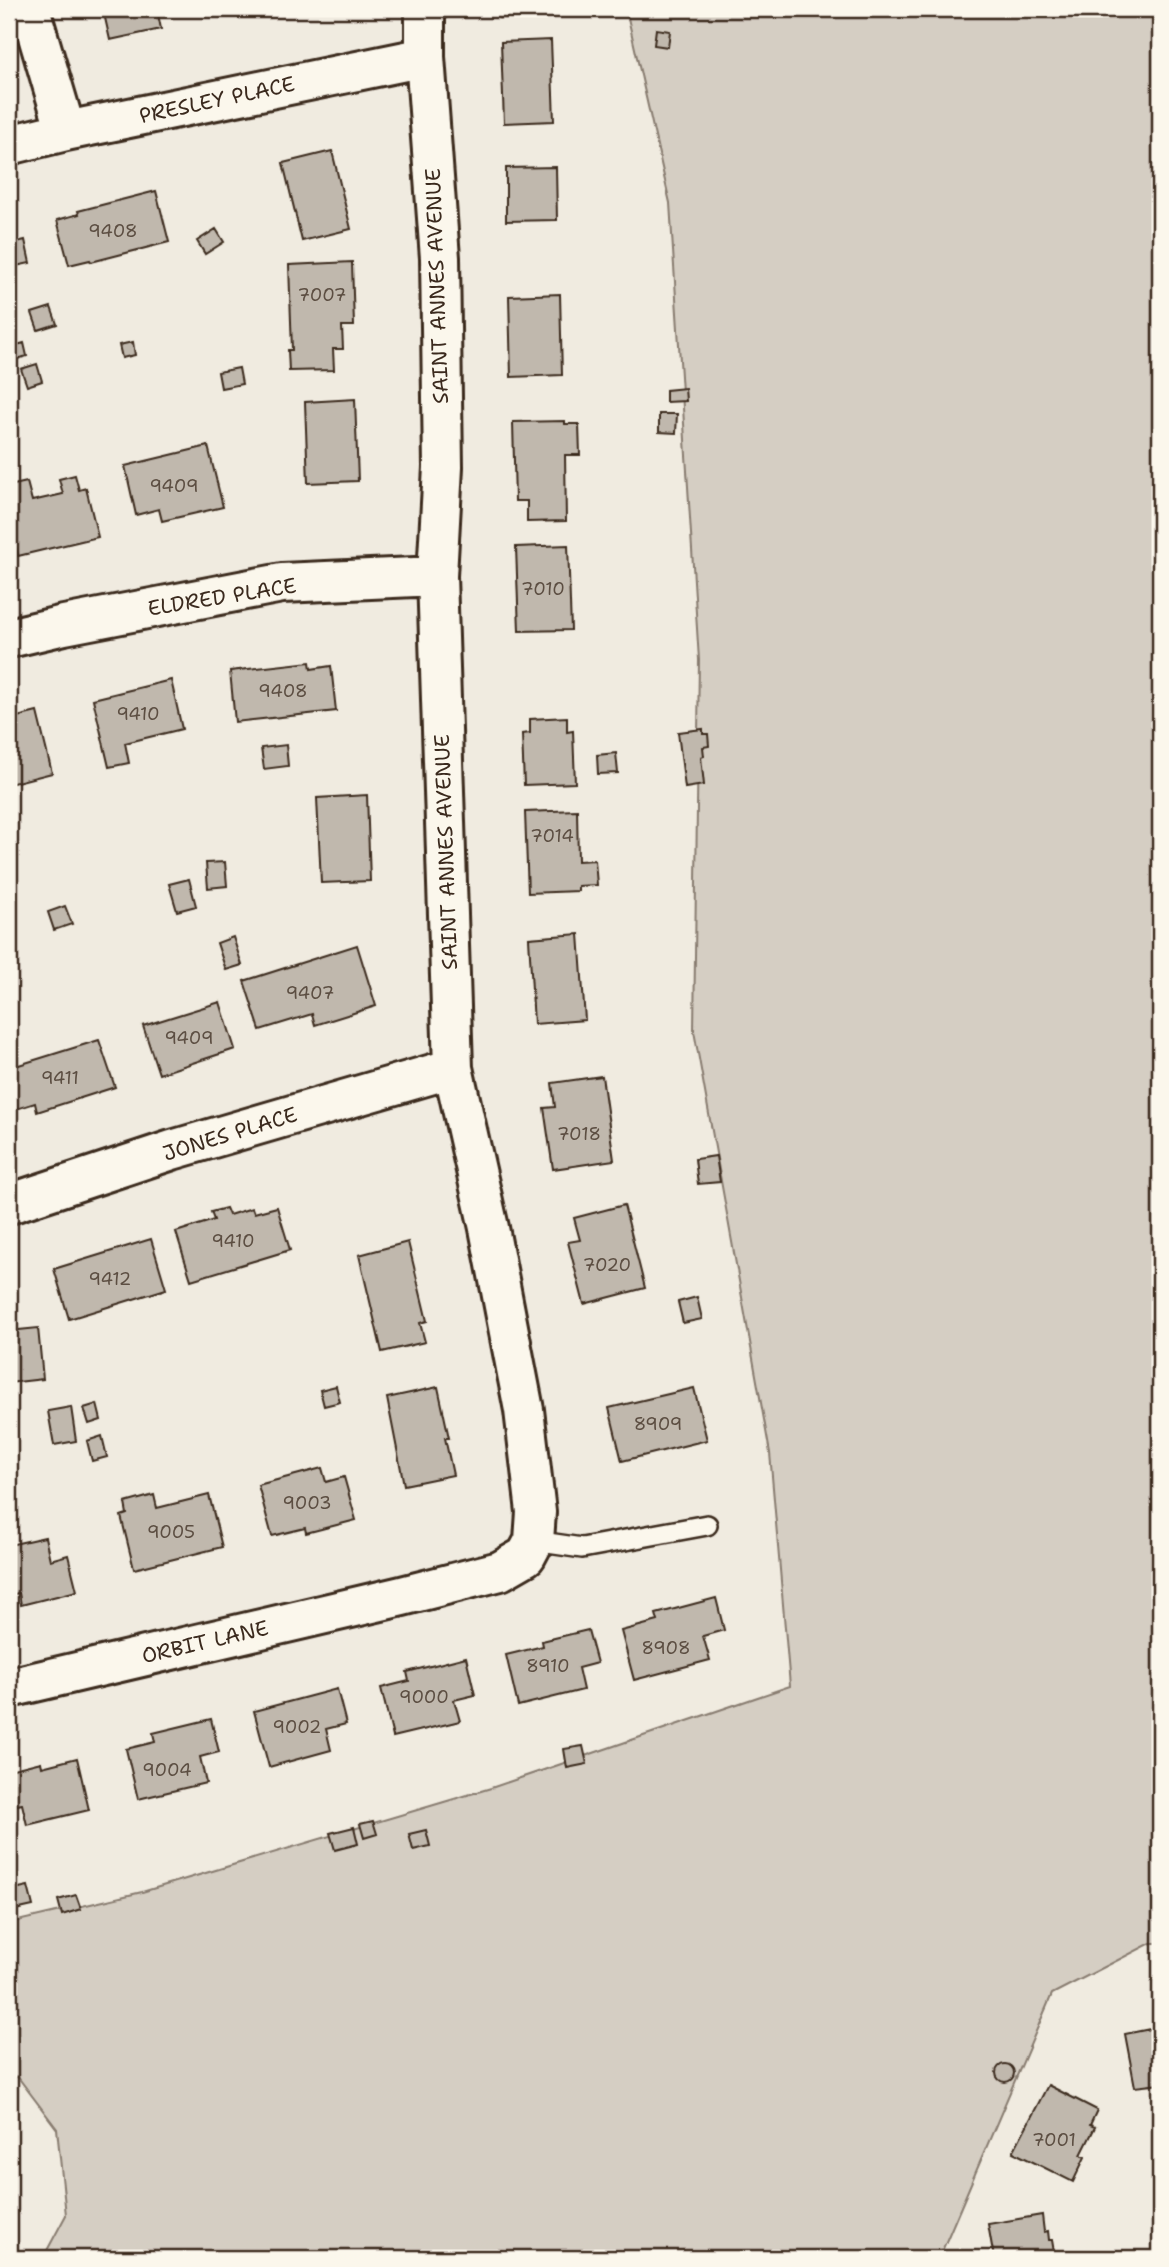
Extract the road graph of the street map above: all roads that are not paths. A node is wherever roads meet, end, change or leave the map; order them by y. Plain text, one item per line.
1 (30, 9) edge
2 (425, 9) edge
3 (425, 57) junction
4 (66, 131) junction
5 (9, 145) edge
6 (437, 576) junction
7 (9, 638) edge
8 (453, 1068) junction
9 (9, 1205) edge
10 (707, 1525) dead end
11 (534, 1541) junction
12 (9, 1688) edge

1 - 4 street
2 - 3 street, SAINT ANNES AVENUE
3 - 4 street, PRESLEY PLACE
3 - 6 street, SAINT ANNES AVENUE
4 - 5 street, PRESLEY PLACE
6 - 7 street, ELDRED PLACE
6 - 8 street, SAINT ANNES AVENUE
8 - 9 street, JONES PLACE
8 - 11 street, SAINT ANNES AVENUE
10 - 11 lane
11 - 12 street, ORBIT LANE

